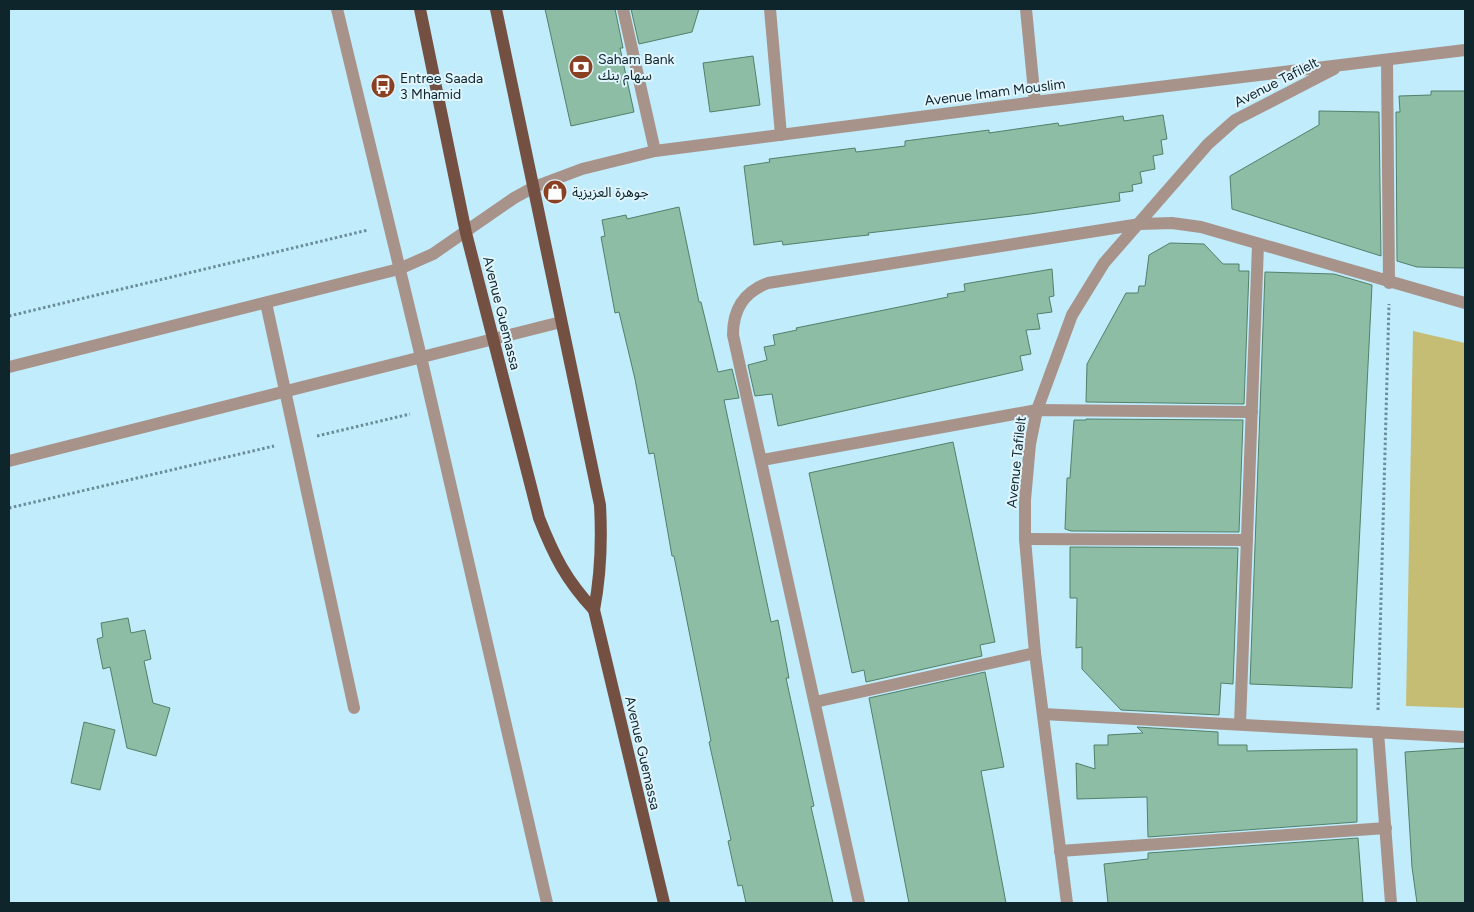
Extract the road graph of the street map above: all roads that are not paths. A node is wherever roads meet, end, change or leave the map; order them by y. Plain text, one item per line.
1 (338, 9) edge
2 (420, 9) edge
3 (496, 9) edge
4 (623, 9) edge
5 (770, 9) edge
6 (1026, 9) edge
7 (1465, 50) edge
8 (1387, 60) junction
9 (1343, 65) junction
10 (1035, 102) junction
11 (781, 135) junction
12 (655, 151) junction
13 (534, 187) junction
14 (1140, 224) junction
15 (466, 233) junction
16 (1258, 245) junction
17 (399, 270) junction
18 (1389, 283) junction
19 (266, 303) junction
20 (1465, 303) edge
21 (561, 322) junction
22 (493, 339) junction
23 (421, 357) junction
24 (9, 367) edge
25 (286, 391) junction
26 (1037, 410) junction
27 (1252, 412) junction
28 (762, 460) junction
29 (9, 461) edge
30 (1025, 539) junction
31 (1247, 540) junction
32 (594, 610) junction
33 (1035, 653) junction
34 (815, 702) junction
35 (354, 708) dead end
36 (1043, 714) junction
37 (1240, 724) junction
38 (1378, 732) junction
39 (1465, 737) edge
40 (1386, 828) junction
41 (1060, 851) junction
42 (547, 903) edge
43 (664, 903) edge
44 (859, 903) edge
45 (1067, 903) edge
46 (1391, 903) edge

1 - 17 street
2 - 15 main road, Avenue Guemassa
3 - 13 main road, Avenue Guemassa
4 - 12 street
5 - 11 street
6 - 10 street
7 - 8 street, Avenue Imam Mouslim
8 - 9 street, Avenue Imam Mouslim
8 - 18 street
9 - 10 street, Avenue Imam Mouslim
9 - 14 street, Avenue Tafilelt
10 - 11 street, Avenue Imam Mouslim
11 - 12 street, Avenue Imam Mouslim
12 - 13 street, Avenue Imam Mouslim
13 - 15 street, Avenue Imam Mouslim
13 - 21 main road, Avenue Guemassa
14 - 16 street
14 - 26 street, Avenue Tafilelt
14 - 28 street
15 - 17 street, Avenue Imam Mouslim
15 - 22 main road, Avenue Guemassa
16 - 18 street
16 - 27 street
17 - 19 street, Avenue Imam Mouslim
17 - 23 street
18 - 20 street
19 - 24 street, Avenue Imam Mouslim
19 - 25 street
21 - 22 street
21 - 32 main road, Avenue Guemassa
22 - 23 street
22 - 32 main road, Avenue Guemassa
23 - 25 street
23 - 42 street
25 - 29 street
25 - 35 street
26 - 27 street
26 - 28 street
26 - 30 street, Avenue Tafilelt
27 - 31 street
28 - 34 street
30 - 31 street
30 - 33 street, Avenue Tafilelt
31 - 37 street
32 - 43 main road, Avenue Guemassa
33 - 34 street
33 - 36 street, Avenue Tafilelt
34 - 44 street
36 - 37 street
36 - 41 street, Avenue Tafilelt
37 - 38 street
38 - 39 street
38 - 40 street
40 - 41 street
40 - 46 street
41 - 45 street, Avenue Tafilelt

